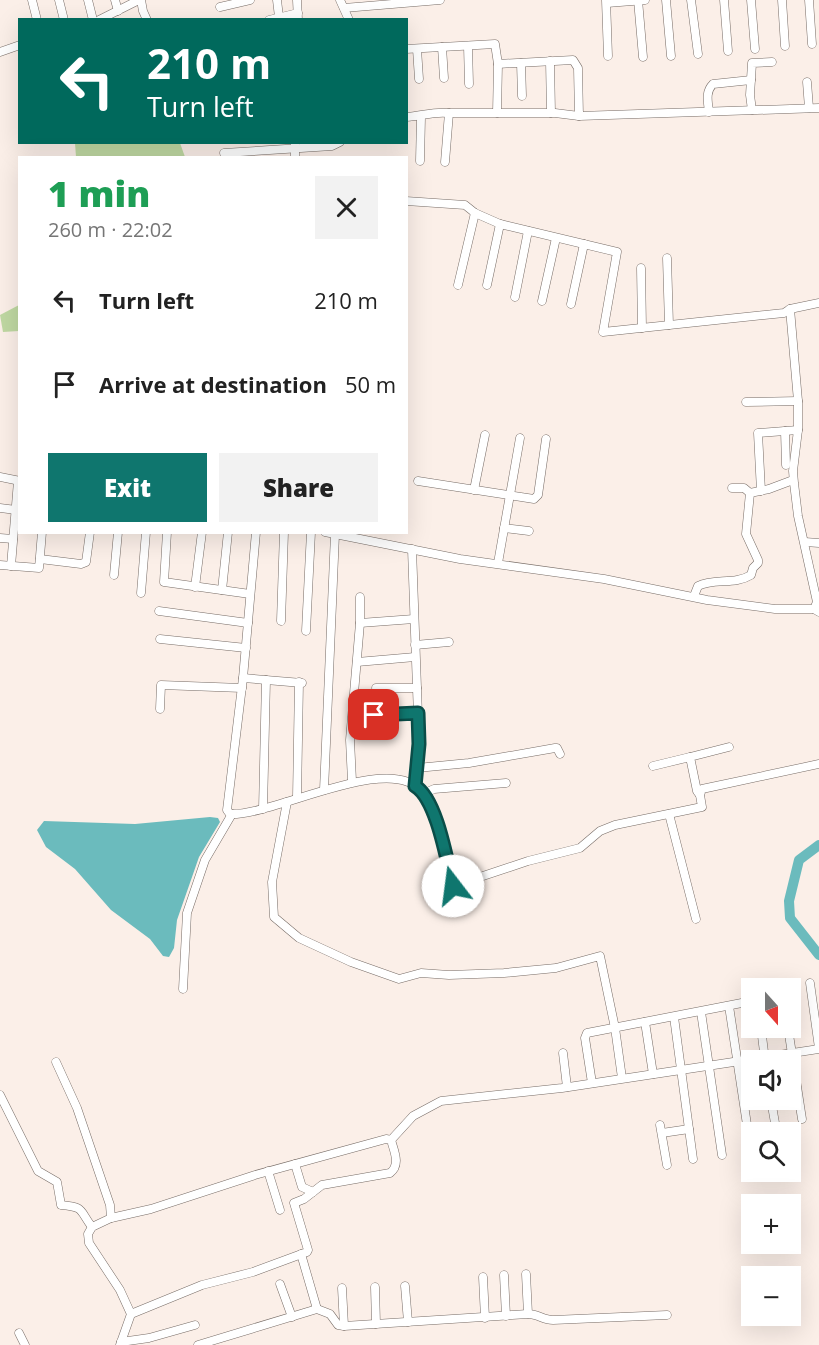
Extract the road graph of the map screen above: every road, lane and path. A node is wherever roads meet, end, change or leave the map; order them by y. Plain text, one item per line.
1 (32, 0) edge
2 (59, 0) edge
3 (88, 0) edge
4 (115, 0) edge
5 (140, 0) edge
6 (250, 0) edge
7 (277, 0) edge
8 (297, 0) edge
9 (440, 0) edge
10 (638, 0) edge
11 (645, 0) edge
12 (666, 0) edge
13 (691, 0) edge
14 (724, 0) edge
15 (751, 0) edge
16 (782, 0) edge
17 (808, 0) edge
18 (607, 2) edge
19 (342, 4) edge
20 (220, 7) dead end
21 (118, 10) junction
22 (298, 16) edge
23 (279, 17) junction
24 (36, 18) edge
25 (64, 18) edge
26 (92, 18) edge
27 (103, 18) edge
28 (146, 18) edge
29 (276, 18) edge
30 (348, 18) edge
31 (812, 44) dead end
32 (18, 46) edge
33 (468, 46) junction
34 (785, 46) dead end
35 (442, 47) junction
36 (408, 49) edge
37 (417, 49) junction
38 (755, 49) dead end
39 (728, 51) dead end
40 (0, 52) edge
41 (698, 54) dead end
42 (608, 56) dead end
43 (671, 56) dead end
44 (643, 57) dead end
45 (550, 61) junction
46 (772, 62) dead end
47 (521, 63) junction
48 (498, 64) junction
49 (444, 78) dead end
50 (418, 79) dead end
51 (751, 80) junction
52 (807, 82) dead end
53 (469, 84) dead end
54 (522, 96) dead end
55 (809, 108) junction
56 (819, 108) edge
57 (752, 110) junction
58 (709, 112) junction
59 (449, 113) junction
60 (497, 113) junction
61 (551, 113) junction
62 (579, 116) junction
63 (408, 117) edge
64 (421, 117) junction
65 (336, 144) edge
66 (295, 145) edge
67 (224, 153) dead end
68 (420, 161) dead end
69 (445, 162) dead end
70 (408, 201) edge
71 (475, 213) junction
72 (500, 224) junction
73 (528, 231) junction
74 (556, 238) junction
75 (584, 244) junction
76 (667, 258) dead end
77 (641, 268) dead end
78 (458, 285) dead end
79 (487, 285) dead end
80 (515, 297) dead end
81 (542, 301) dead end
82 (819, 303) edge
83 (571, 304) dead end
84 (790, 309) junction
85 (669, 325) junction
86 (642, 328) junction
87 (798, 401) junction
88 (746, 402) dead end
89 (785, 430) junction
90 (798, 430) junction
91 (485, 435) dead end
92 (520, 438) dead end
93 (546, 439) dead end
94 (786, 465) dead end
95 (0, 477) edge
96 (794, 480) junction
97 (18, 481) edge
98 (418, 481) dead end
99 (732, 488) dead end
100 (474, 490) junction
101 (18, 491) edge
102 (761, 491) junction
103 (750, 493) junction
104 (509, 496) junction
105 (0, 508) edge
106 (16, 510) junction
107 (504, 528) junction
108 (529, 531) dead end
109 (42, 534) edge
110 (90, 534) edge
111 (118, 534) edge
112 (146, 534) edge
113 (168, 534) edge
114 (202, 534) edge
115 (228, 534) edge
116 (256, 534) edge
117 (284, 534) edge
118 (311, 534) edge
119 (335, 534) edge
120 (0, 538) edge
121 (13, 539) junction
122 (805, 542) junction
123 (819, 543) edge
124 (412, 549) junction
125 (39, 559) junction
126 (498, 563) junction
127 (0, 565) edge
128 (11, 566) junction
129 (114, 575) dead end
130 (195, 587) junction
131 (222, 590) junction
132 (141, 593) dead end
133 (250, 594) junction
134 (694, 596) junction
135 (360, 597) dead end
136 (817, 610) edge
137 (159, 611) dead end
138 (414, 620) junction
139 (281, 621) dead end
140 (248, 623) junction
141 (360, 623) junction
142 (306, 631) dead end
143 (160, 639) dead end
144 (449, 642) dead end
145 (414, 645) junction
146 (246, 648) junction
147 (415, 657) junction
148 (357, 662) junction
149 (243, 678) junction
150 (266, 680) junction
151 (242, 688) junction
152 (375, 688) dead end
153 (417, 688) junction
154 (160, 709) dead end
155 (418, 713) junction
156 (352, 716) junction
157 (729, 747) dead end
158 (560, 754) dead end
159 (690, 758) junction
160 (819, 764) edge
161 (653, 766) dead end
162 (417, 768) junction
163 (352, 781) junction
164 (506, 783) dead end
165 (415, 786) junction
166 (320, 791) junction
167 (423, 794) junction
168 (700, 795) junction
169 (297, 798) junction
170 (287, 802) junction
171 (263, 809) junction
172 (229, 812) junction
173 (669, 814) junction
174 (696, 919) dead end
175 (810, 983) dead end
176 (183, 989) dead end
177 (741, 1003) edge
178 (729, 1006) junction
179 (701, 1012) junction
180 (674, 1017) junction
181 (645, 1022) junction
182 (615, 1028) junction
183 (819, 1049) edge
184 (801, 1052) edge
185 (562, 1053) dead end
186 (738, 1061) junction
187 (741, 1061) edge
188 (56, 1062) dead end
189 (709, 1065) junction
190 (680, 1070) junction
191 (653, 1074) junction
192 (622, 1078) junction
193 (592, 1083) junction
194 (567, 1087) junction
195 (0, 1095) edge
196 (801, 1110) edge
197 (802, 1119) dead end
198 (747, 1122) edge
199 (689, 1129) junction
200 (391, 1140) junction
201 (723, 1155) dead end
202 (693, 1159) dead end
203 (295, 1164) junction
204 (667, 1165) dead end
205 (268, 1171) junction
206 (313, 1192) junction
207 (280, 1210) dead end
208 (111, 1218) junction
209 (92, 1227) junction
210 (301, 1254) junction
211 (526, 1274) dead end
212 (504, 1275) dead end
213 (483, 1277) dead end
214 (280, 1284) dead end
215 (405, 1286) dead end
216 (375, 1287) dead end
217 (342, 1288) dead end
218 (317, 1309) junction
219 (131, 1314) junction
220 (528, 1314) junction
221 (667, 1315) dead end
222 (506, 1316) junction
223 (292, 1317) junction
224 (485, 1318) junction
225 (408, 1322) junction
226 (376, 1324) junction
227 (195, 1325) dead end
228 (344, 1326) junction
229 (19, 1333) dead end
230 (121, 1344) edge
231 (25, 1345) edge
232 (198, 1345) edge

1 - 24 street
2 - 25 street
3 - 26 street
4 - 21 street
5 - 21 street
5 - 28 street
6 - 20 street
7 - 23 street
8 - 22 street
9 - 19 street
10 - 11 street
10 - 18 street
10 - 44 street
12 - 43 street
13 - 41 street
14 - 39 street
15 - 38 street
16 - 34 street
17 - 31 street
18 - 42 street
19 - 30 street
21 - 27 street
22 - 23 street
23 - 29 street
32 - 40 street
33 - 35 street
33 - 48 street
33 - 53 street
35 - 37 street
35 - 49 street
36 - 37 street
37 - 50 street
45 - 47 street
45 - 61 street
45 - 62 street
46 - 51 street
47 - 48 street
47 - 54 street
48 - 60 street
51 - 57 street
51 - 58 street
52 - 55 street
55 - 56 street
55 - 57 street
57 - 58 street
58 - 62 street
59 - 60 street
59 - 64 street
59 - 69 street
60 - 61 street
61 - 62 street
63 - 64 street
64 - 68 street
65 - 66 street
66 - 67 street
70 - 71 street
71 - 72 street
71 - 78 street
72 - 73 street
72 - 79 street
73 - 74 street
73 - 80 street
74 - 75 street
74 - 81 street
75 - 83 street
75 - 86 street
76 - 85 street
77 - 86 street
82 - 84 street
84 - 85 street
84 - 87 street
85 - 86 street
87 - 88 street
87 - 90 street
89 - 90 street
89 - 94 street
89 - 102 street
90 - 96 street
91 - 100 street
92 - 104 street
93 - 104 street
95 - 97 street
96 - 102 street
96 - 122 street
98 - 100 street
99 - 103 street
100 - 104 street
101 - 106 street
102 - 103 street
103 - 134 street
104 - 107 street
105 - 106 street
106 - 121 street
107 - 108 street
107 - 126 street
109 - 125 street
110 - 125 street
111 - 129 street
112 - 132 street
113 - 130 street
114 - 130 street
115 - 131 street
116 - 133 street
117 - 139 street
118 - 142 street
119 - 124 street
119 - 166 street
120 - 121 street
121 - 128 street
122 - 123 street
122 - 136 street
124 - 126 street
124 - 138 street
125 - 128 street
126 - 134 street
127 - 128 street
130 - 131 street
131 - 133 street
133 - 140 street
134 - 136 street
135 - 141 street
137 - 140 street
138 - 141 street
138 - 145 street
140 - 146 street
141 - 148 street
143 - 146 street
144 - 145 street
145 - 147 street
146 - 149 street
147 - 148 street
147 - 153 street
148 - 156 street
149 - 150 street
149 - 151 street
150 - 169 street
150 - 171 street
151 - 154 street
151 - 172 street
152 - 153 street
153 - 155 street
155 - 156 street
155 - 162 street
156 - 163 street
157 - 159 street
158 - 162 street
159 - 161 street
159 - 168 street
160 - 168 street
162 - 165 street
163 - 165 street
163 - 166 street
164 - 167 street
165 - 167 street
166 - 169 street
167 - 173 street
168 - 173 street
169 - 170 street
170 - 171 street
170 - 182 street
171 - 172 street
172 - 176 street
173 - 174 street
175 - 183 street
177 - 178 street
178 - 179 street
178 - 186 street
179 - 180 street
179 - 189 street
180 - 181 street
180 - 190 street
181 - 182 street
181 - 191 street
182 - 192 street
182 - 193 street
183 - 184 street
185 - 194 street
186 - 187 street
186 - 189 street
186 - 198 street
188 - 208 street
189 - 190 street
189 - 201 street
190 - 191 street
190 - 199 street
191 - 192 street
192 - 193 street
193 - 194 street
194 - 200 street
195 - 209 street
196 - 197 street
199 - 202 street
199 - 204 street
200 - 203 street
200 - 206 street
203 - 205 street
203 - 206 street
205 - 207 street
205 - 208 street
206 - 210 street
208 - 209 street
209 - 219 street
210 - 218 street
210 - 219 street
211 - 220 street
212 - 222 street
213 - 224 street
214 - 223 street
215 - 225 street
216 - 226 street
217 - 228 street
218 - 223 street
218 - 228 street
219 - 230 street
220 - 221 street
220 - 222 street
222 - 224 street
223 - 232 street
224 - 225 street
225 - 226 street
226 - 228 street
227 - 230 street
229 - 231 street

